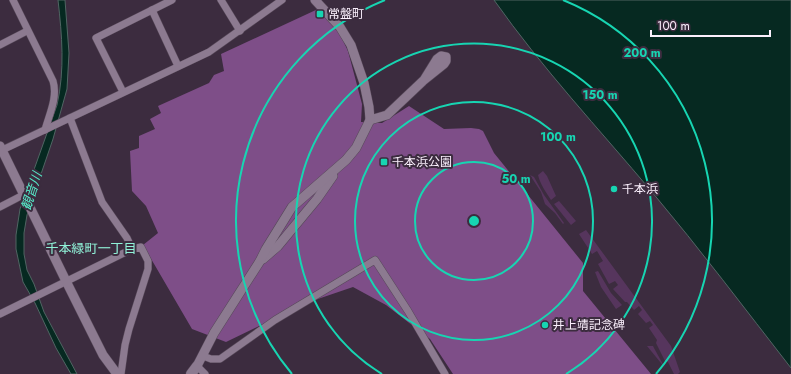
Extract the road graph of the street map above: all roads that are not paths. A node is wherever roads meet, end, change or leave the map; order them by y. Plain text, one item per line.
1 (13, 0) edge
2 (172, 0) edge
3 (221, 0) edge
4 (282, 0) edge
5 (315, 0) edge
6 (152, 10) junction
7 (28, 31) junction
8 (240, 31) junction
9 (0, 45) edge
10 (178, 66) junction
11 (424, 80) dead end
12 (123, 92) junction
13 (70, 118) junction
14 (370, 120) junction
15 (46, 129) junction
16 (1, 149) edge
17 (336, 170) junction
18 (24, 196) junction
19 (0, 207) edge
20 (132, 249) junction
21 (260, 261) junction
22 (66, 281) junction
23 (0, 314) edge
24 (203, 356) junction
25 (194, 370) edge
26 (117, 374) edge
27 (121, 374) edge
28 (205, 374) edge
29 (445, 374) edge

1 - 7 street
2 - 6 street
3 - 8 street
4 - 8 street
5 - 14 street
6 - 10 street
6 - 12 street
7 - 9 street
7 - 15 street
8 - 10 street
10 - 12 street
11 - 14 street
12 - 13 street
13 - 15 street
13 - 20 street
14 - 17 street
15 - 16 street
16 - 18 street
17 - 21 street
17 - 21 street
18 - 19 street
18 - 22 street
20 - 22 street
20 - 27 street
21 - 24 street
22 - 23 street
22 - 26 street
24 - 25 street
24 - 29 street
25 - 28 street

